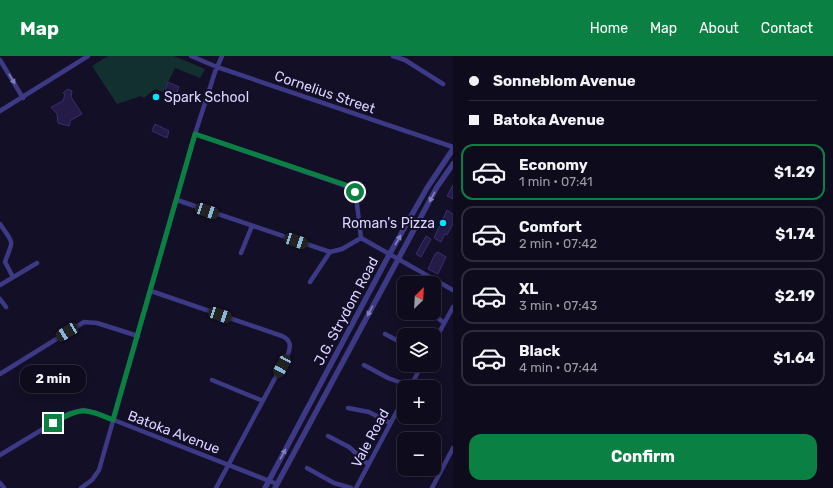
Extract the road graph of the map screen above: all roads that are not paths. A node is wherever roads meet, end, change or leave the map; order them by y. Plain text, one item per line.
1 (88, 56) edge
2 (191, 56) edge
3 (222, 56) edge
4 (393, 56) edge
5 (407, 58) edge
6 (0, 60) edge
7 (217, 67) junction
8 (443, 84) dead end
9 (23, 98) junction
10 (0, 111) edge
11 (195, 134) junction
12 (453, 148) edge
13 (453, 164) edge
14 (177, 200) junction
15 (0, 224) edge
16 (252, 226) junction
17 (361, 238) junction
18 (330, 252) junction
19 (241, 253) dead end
20 (389, 255) junction
21 (398, 260) junction
22 (37, 263) dead end
23 (13, 277) junction
24 (310, 282) dead end
25 (0, 285) edge
26 (453, 290) edge
27 (151, 291) junction
28 (0, 299) edge
29 (453, 307) edge
30 (6, 308) dead end
31 (440, 320) edge
32 (444, 323) junction
33 (441, 329) edge
34 (385, 334) dead end
35 (138, 336) junction
36 (397, 340) edge
37 (364, 365) dead end
38 (0, 374) edge
39 (212, 380) dead end
40 (397, 382) edge
41 (263, 401) junction
42 (348, 408) dead end
43 (397, 410) edge
44 (113, 420) junction
45 (390, 423) junction
46 (328, 436) dead end
47 (453, 448) edge
48 (0, 455) edge
49 (368, 464) junction
50 (228, 465) junction
51 (306, 468) dead end
52 (269, 480) junction
53 (0, 483) edge
54 (276, 486) edge
55 (4, 488) edge
56 (82, 488) edge
57 (216, 488) edge
58 (265, 488) edge
59 (351, 488) edge
60 (356, 488) edge
61 (432, 488) edge

1 - 9 street
2 - 7 street, Cornelius Street
3 - 7 street
4 - 5 street
5 - 8 street
6 -> 9 street
7 - 11 street
7 - 12 street, Cornelius Street
9 - 10 street
11 - 14 street
11 - 17 street
20 -> 12 street, J.G. Strydom Road
13 -> 21 street, J.G. Strydom Road
14 - 16 street
14 - 27 street
15 - 23 street
16 - 18 street
16 - 19 street
17 - 18 street
17 - 20 street
18 - 24 street
20 - 21 street
52 -> 20 street, J.G. Strydom Road
21 - 26 street
21 -> 54 street, J.G. Strydom Road
22 - 23 street
23 - 25 street
27 - 35 street
27 - 41 street
28 - 30 street
29 - 32 street
31 - 32 street
32 - 33 street
34 - 36 street
35 - 38 street
35 - 44 street
37 - 40 street
39 - 41 street
41 - 50 street
42 - 45 street
43 - 45 street, Vale Road
44 - 48 street, Batoka Avenue
44 - 50 street, Batoka Avenue
44 - 56 street
45 - 49 street, Vale Road
46 - 49 street
47 - 61 street
49 - 60 street, Vale Road
50 - 52 street, Batoka Avenue
50 - 57 street
51 - 59 street
52 - 54 street, Batoka Avenue
52 - 58 street, J.G. Strydom Road
53 - 55 street

